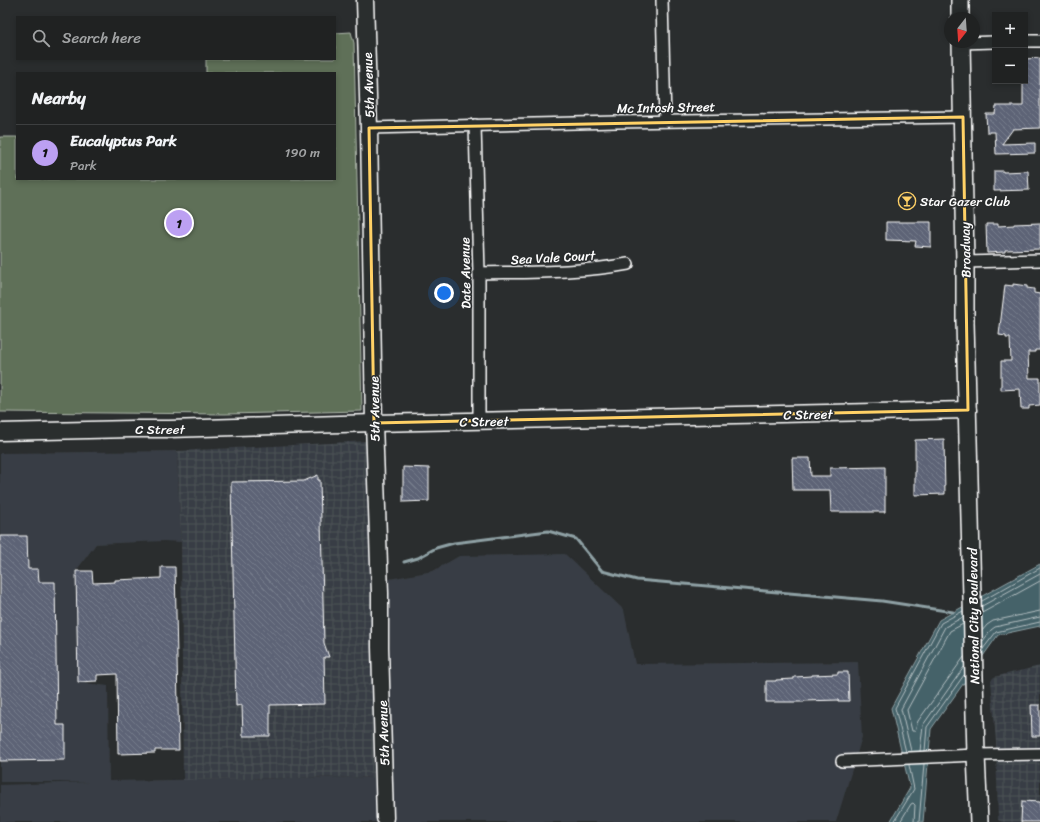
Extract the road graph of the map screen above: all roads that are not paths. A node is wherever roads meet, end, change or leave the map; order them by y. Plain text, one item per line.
1 (365, 0) edge
2 (662, 0) edge
3 (960, 0) edge
4 (960, 12) edge
5 (1040, 41) edge
6 (980, 42) edge
7 (992, 42) edge
8 (1028, 42) edge
9 (961, 48) edge
10 (962, 117) junction
11 (665, 121) junction
12 (475, 125) junction
13 (369, 128) junction
14 (1040, 260) edge
15 (965, 262) junction
16 (628, 264) dead end
17 (479, 273) junction
18 (968, 410) junction
19 (479, 421) junction
20 (374, 423) junction
21 (0, 432) edge
22 (1040, 754) edge
23 (976, 755) junction
24 (842, 761) dead end
25 (385, 818) dead end
26 (979, 822) edge

1 - 13 main road, 5th Avenue
2 - 11 street
3 - 4 main road
5 - 8 street
6 - 7 street
9 - 10 main road, Broadway
10 - 11 street, Mc Intosh Street
10 - 15 main road, Broadway
11 - 12 street, Mc Intosh Street
12 - 13 street, Mc Intosh Street
12 - 17 street, Date Avenue
13 - 20 main road, 5th Avenue
14 - 15 street
15 - 18 main road, Broadway
16 - 17 street, Sea Vale Court
17 - 19 street, Date Avenue
18 - 19 main road, C Street
18 - 23 main road, National City Boulevard
19 - 20 main road, C Street
20 - 21 main road, C Street
20 - 25 main road, 5th Avenue
22 - 23 street
23 - 24 street
23 - 26 main road, National City Boulevard

